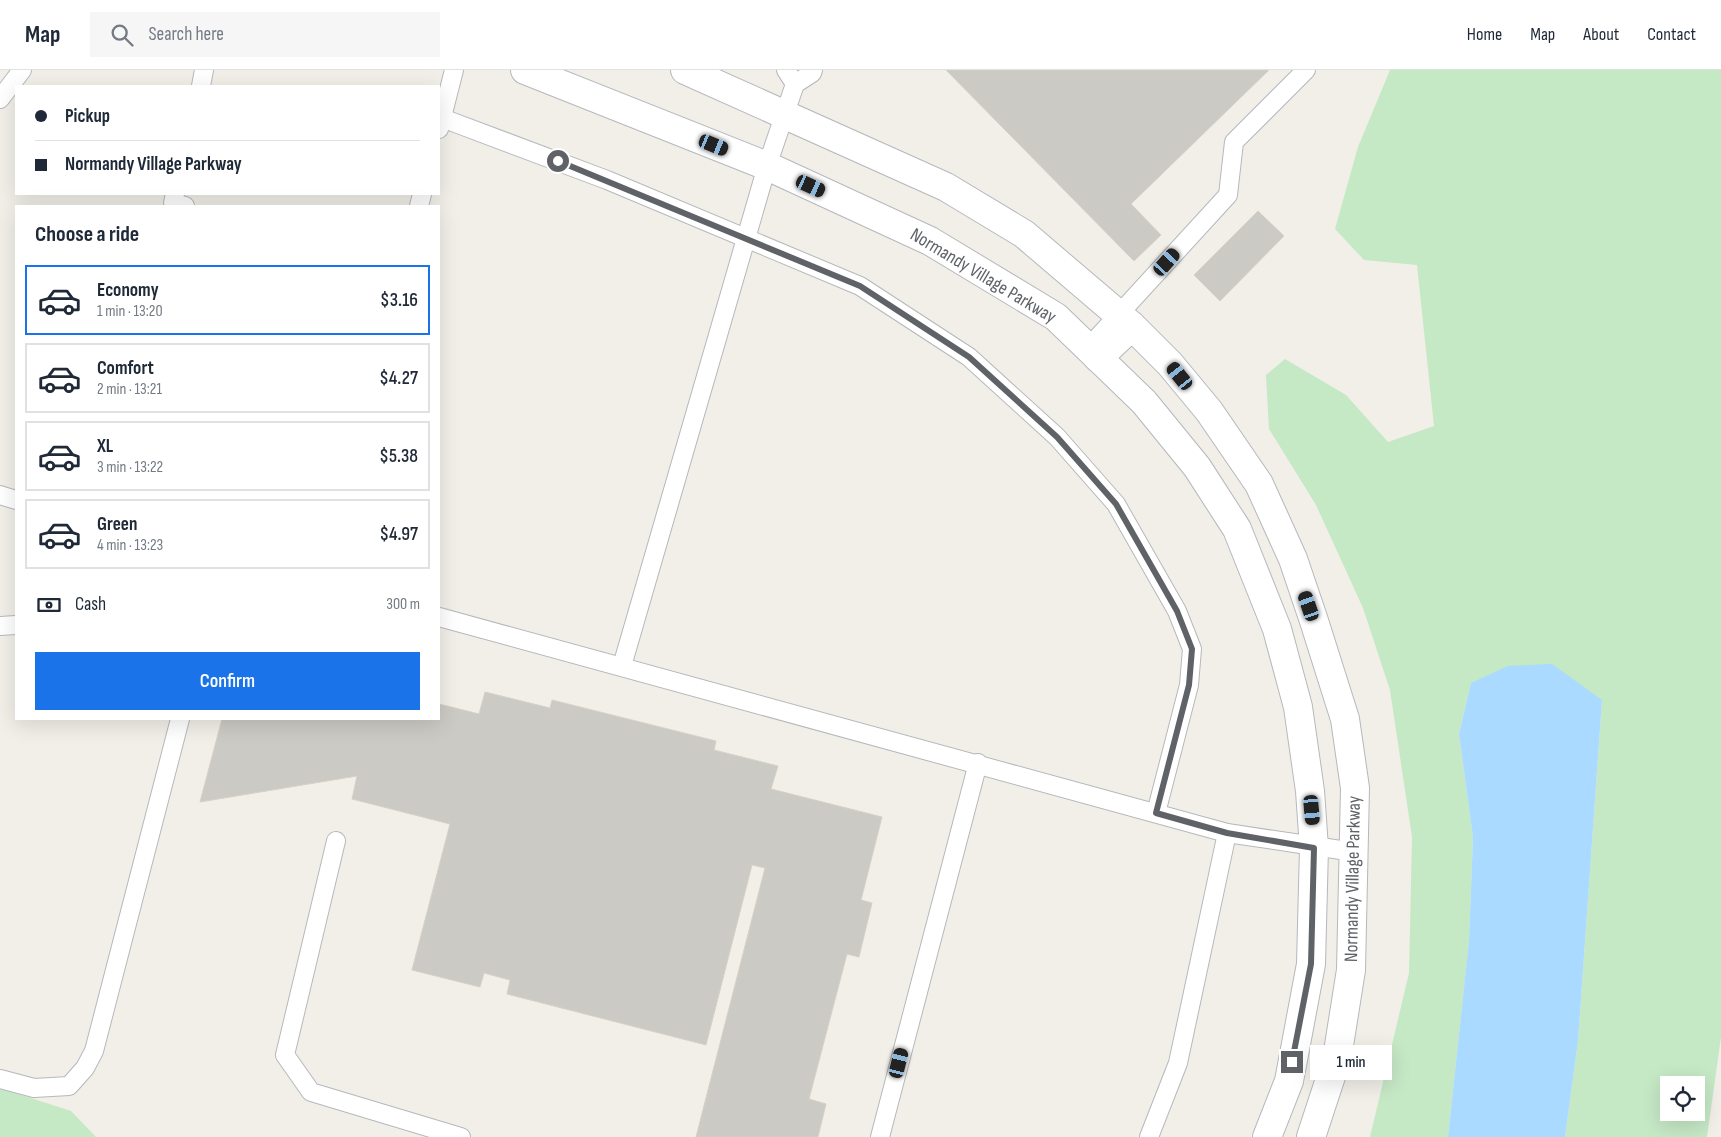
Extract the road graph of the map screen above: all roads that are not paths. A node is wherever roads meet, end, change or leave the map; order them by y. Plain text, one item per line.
1 (22, 70) edge
2 (204, 70) edge
3 (454, 70) edge
4 (525, 70) edge
5 (685, 70) edge
6 (813, 70) edge
7 (1306, 70) edge
8 (791, 77) edge
9 (201, 85) edge
10 (0, 99) edge
11 (785, 114) junction
12 (440, 124) edge
13 (767, 166) junction
14 (175, 195) edge
15 (181, 205) edge
16 (746, 238) junction
17 (1125, 321) junction
18 (1093, 353) junction
19 (0, 496) edge
20 (15, 500) edge
21 (440, 617) edge
22 (1314, 621) junction
23 (15, 625) edge
24 (0, 626) edge
25 (1277, 629) junction
26 (622, 666) junction
27 (180, 720) edge
28 (978, 763) junction
29 (1156, 813) junction
30 (1227, 833) junction
31 (336, 841) dead end
32 (1314, 848) junction
33 (1354, 852) junction
34 (0, 1079) edge
35 (461, 1137) edge
36 (880, 1137) edge
37 (1149, 1137) edge
38 (1267, 1137) edge
39 (1311, 1137) edge

1 - 10 lane
2 - 9 lane
3 - 12 lane
4 - 13 street, Normandy Village Parkway
5 - 11 street, Normandy Village Parkway
6 - 8 lane
7 - 17 lane
8 - 11 lane
11 - 13 lane
11 - 17 street, Normandy Village Parkway
12 - 16 lane
13 - 16 lane
13 - 18 street, Normandy Village Parkway
14 - 15 lane
16 - 26 lane
16 - 29 lane
17 - 18 street
17 - 22 street, Normandy Village Parkway
18 - 25 street, Normandy Village Parkway
19 - 20 lane
21 - 26 lane
22 - 25 street
22 - 33 street, Normandy Village Parkway
23 - 24 lane
25 - 32 street, Normandy Village Parkway
26 - 28 lane
27 - 34 lane
28 - 29 lane
28 - 36 lane
29 - 30 lane
30 - 32 lane
30 - 37 lane
31 - 35 lane
32 - 33 lane
32 - 38 street, Normandy Village Parkway
33 - 39 street, Normandy Village Parkway

